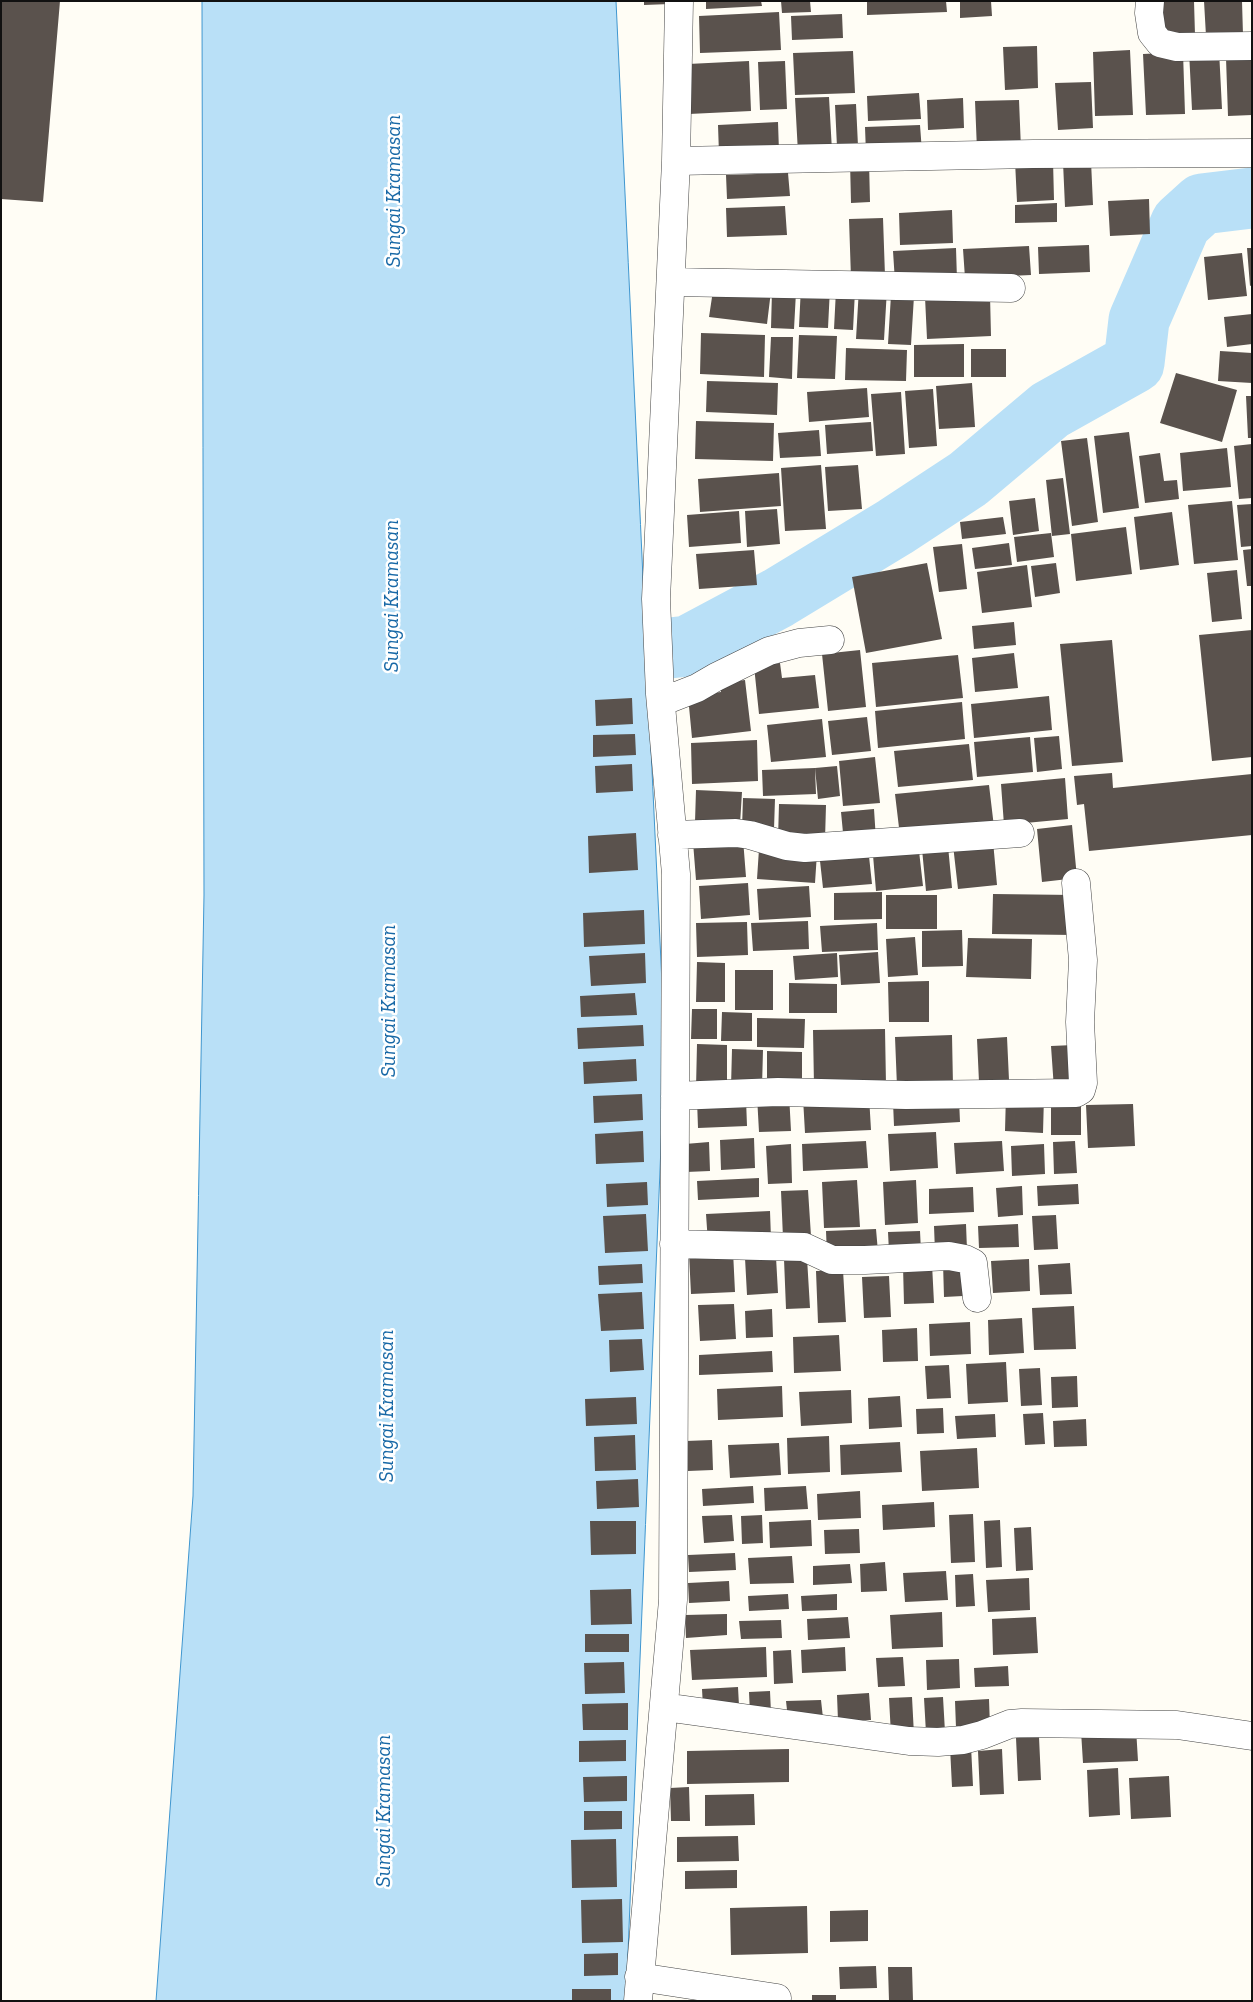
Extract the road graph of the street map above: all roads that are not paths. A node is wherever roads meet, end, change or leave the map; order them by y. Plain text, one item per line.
1 (679, 1) edge
2 (1150, 1) edge
3 (1252, 46) edge
4 (1252, 153) edge
5 (676, 161) junction
6 (671, 282) junction
7 (1011, 288) dead end
8 (830, 640) dead end
9 (660, 698) junction
10 (1020, 833) dead end
11 (672, 835) junction
12 (1076, 884) dead end
13 (675, 1096) junction
14 (674, 1244) junction
15 (977, 1298) dead end
16 (664, 1707) junction
17 (1252, 1736) edge
18 (638, 1989) edge
19 (777, 1998) dead end

1 - 5 street
2 - 3 street
4 - 5 street
5 - 6 street
6 - 7 street
6 - 9 street
8 - 9 street
9 - 11 street
10 - 11 street
11 - 13 street
12 - 13 street
13 - 14 street
14 - 15 street
14 - 16 street
16 - 17 street
16 - 18 street
18 - 19 street

